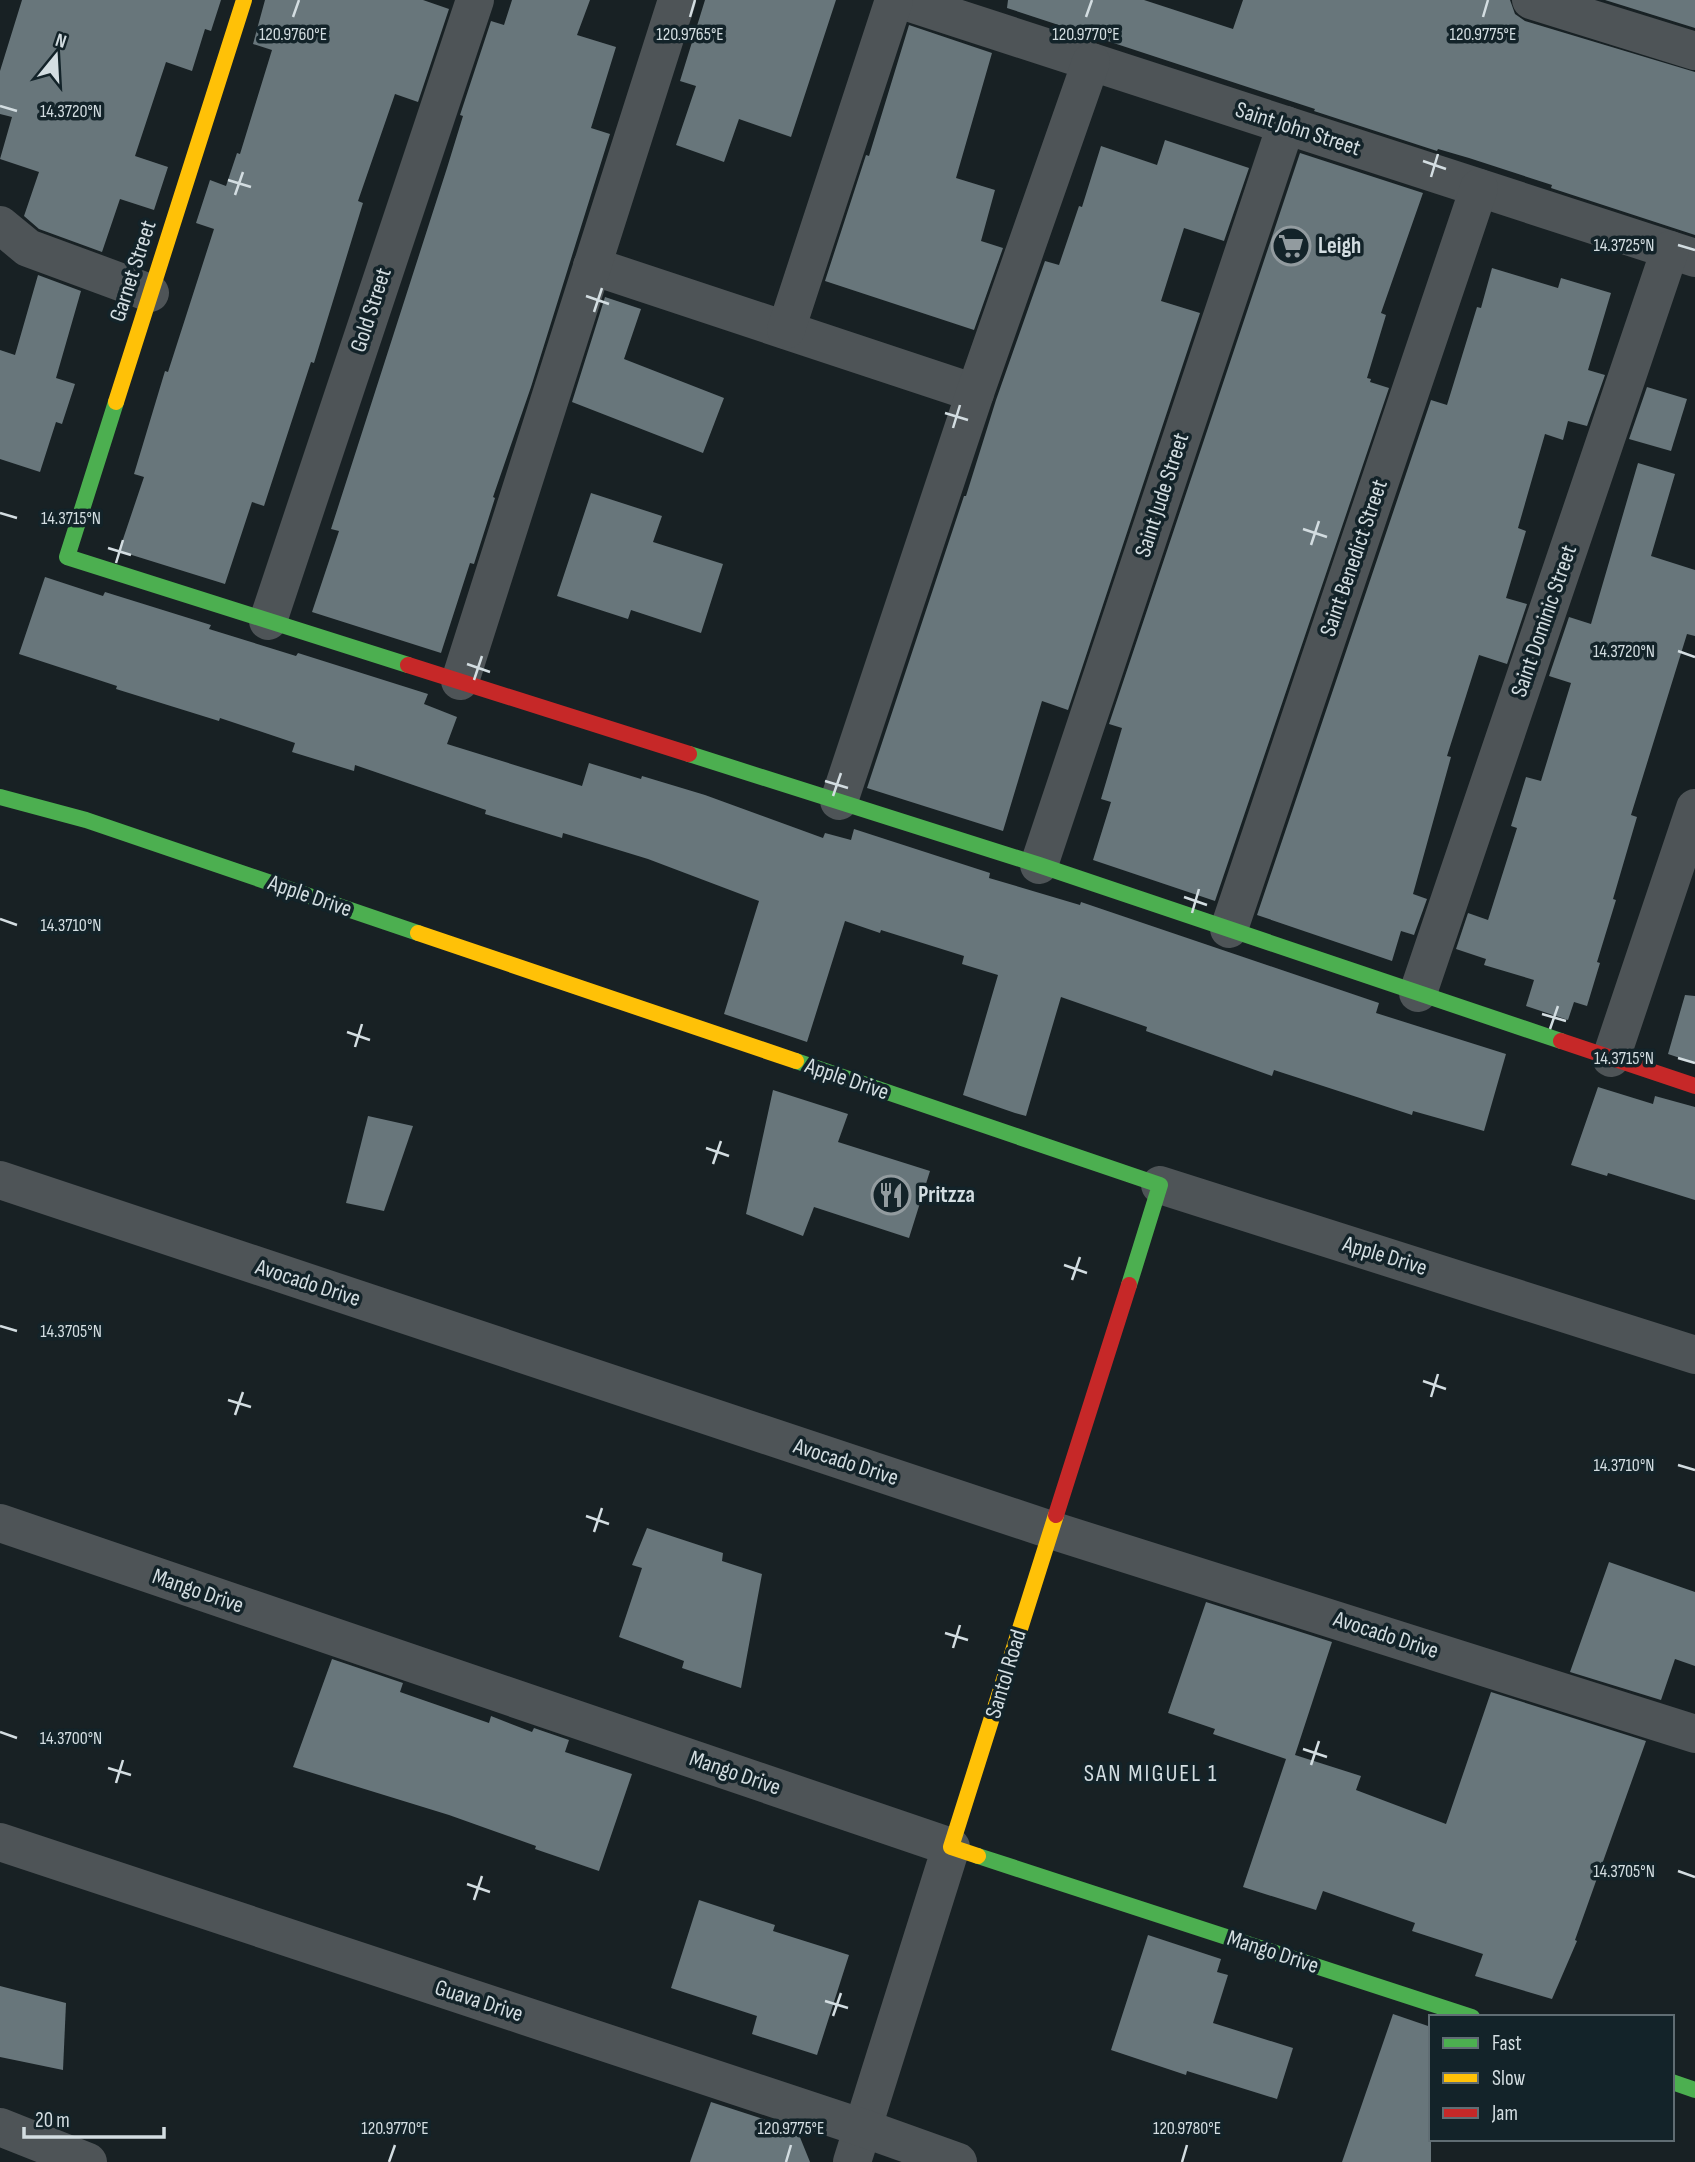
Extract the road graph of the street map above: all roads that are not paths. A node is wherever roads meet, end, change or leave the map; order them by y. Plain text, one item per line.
1 (244, 0) edge
2 (475, 0) edge
3 (677, 0) edge
4 (894, 0) edge
5 (901, 0) edge
6 (1531, 0) edge
7 (1695, 51) edge
8 (1091, 62) junction
9 (1286, 125) junction
10 (1479, 188) junction
11 (0, 225) edge
12 (1683, 254) edge
13 (592, 266) junction
14 (150, 293) junction
15 (786, 330) junction
16 (975, 393) junction
17 (268, 621) junction
18 (460, 681) junction
19 (0, 797) edge
20 (839, 802) junction
21 (1695, 808) edge
22 (1039, 865) junction
23 (1229, 929) junction
24 (1418, 993) junction
25 (1611, 1058) junction
26 (1695, 1086) edge
27 (0, 1180) edge
28 (1160, 1185) junction
29 (1695, 1356) edge
30 (0, 1523) edge
31 (1051, 1530) junction
32 (1695, 1734) edge
33 (0, 1842) edge
34 (951, 1847) junction
35 (1466, 2015) edge
36 (1674, 2083) edge
37 (1695, 2090) edge
38 (0, 2127) edge
39 (858, 2145) edge
40 (88, 2162) edge
41 (958, 2162) edge

1 - 14 street, Garnet Street
2 - 17 street, Gold Street
3 - 13 street
4 - 15 street
5 - 8 street, Saint John Street
6 - 7 street
8 - 9 street, Saint John Street
8 - 16 street
9 - 10 street, Saint John Street
9 - 22 street, Saint Jude Street
10 - 12 street, Saint John Street
10 - 23 street, Saint Benedict Street
11 - 14 street
12 - 24 street, Saint Dominic Street
13 - 15 street
13 - 18 street
14 - 17 street, Garnet Street
15 - 16 street
16 - 20 street
17 - 18 street
18 - 20 street
19 - 28 street, Apple Drive
20 - 22 street
21 - 25 street
22 - 23 street
23 - 24 street
24 - 25 street
25 - 26 street
27 - 31 street, Avocado Drive
28 - 29 street, Apple Drive
28 - 31 street, Santol Road
30 - 34 street, Mango Drive
31 - 32 street, Avocado Drive
31 - 34 street, Santol Road
33 - 39 street, Guava Drive
34 - 35 street, Mango Drive
34 - 39 street, Santol Road
36 - 37 street
38 - 40 street
39 - 41 street, Guava Drive

